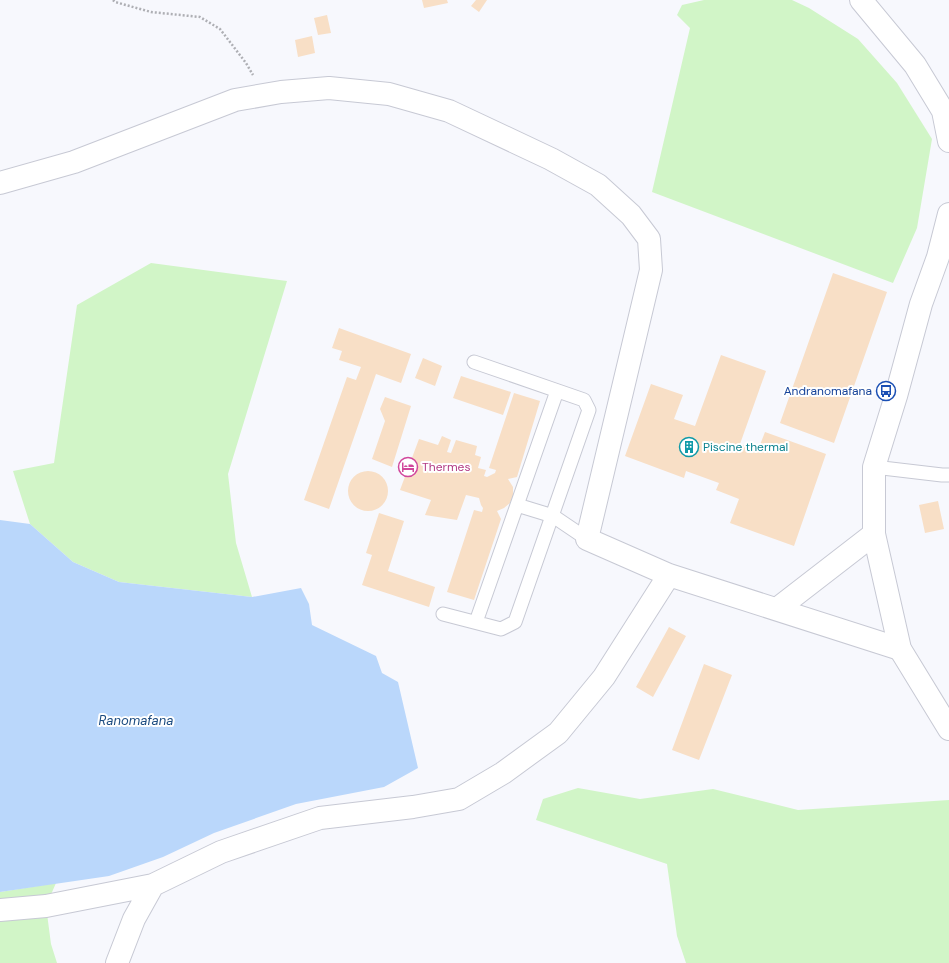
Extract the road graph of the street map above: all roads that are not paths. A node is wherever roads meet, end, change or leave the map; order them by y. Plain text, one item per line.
1 (861, 0) edge
2 (946, 110) edge
3 (949, 141) edge
4 (0, 183) edge
5 (949, 214) edge
6 (474, 362) dead end
7 (557, 391) junction
8 (874, 467) junction
9 (949, 475) edge
10 (517, 505) junction
11 (553, 516) junction
12 (874, 534) junction
13 (587, 539) junction
14 (669, 575) junction
15 (777, 608) junction
16 (443, 614) dead end
17 (476, 622) junction
18 (900, 649) junction
19 (949, 729) edge
20 (152, 885) junction
21 (0, 910) edge
22 (117, 963) edge

1 - 2 street
2 - 3 street
4 - 13 street
5 - 8 street
6 - 7 lane
7 - 10 lane
7 - 11 lane
8 - 9 lane
8 - 12 street
10 - 11 lane
10 - 17 lane
11 - 13 lane
11 - 17 lane
12 - 15 street
12 - 18 street
13 - 14 street
14 - 15 street
14 - 20 street
15 - 18 street
16 - 17 lane
18 - 19 street
20 - 21 street
20 - 22 street

